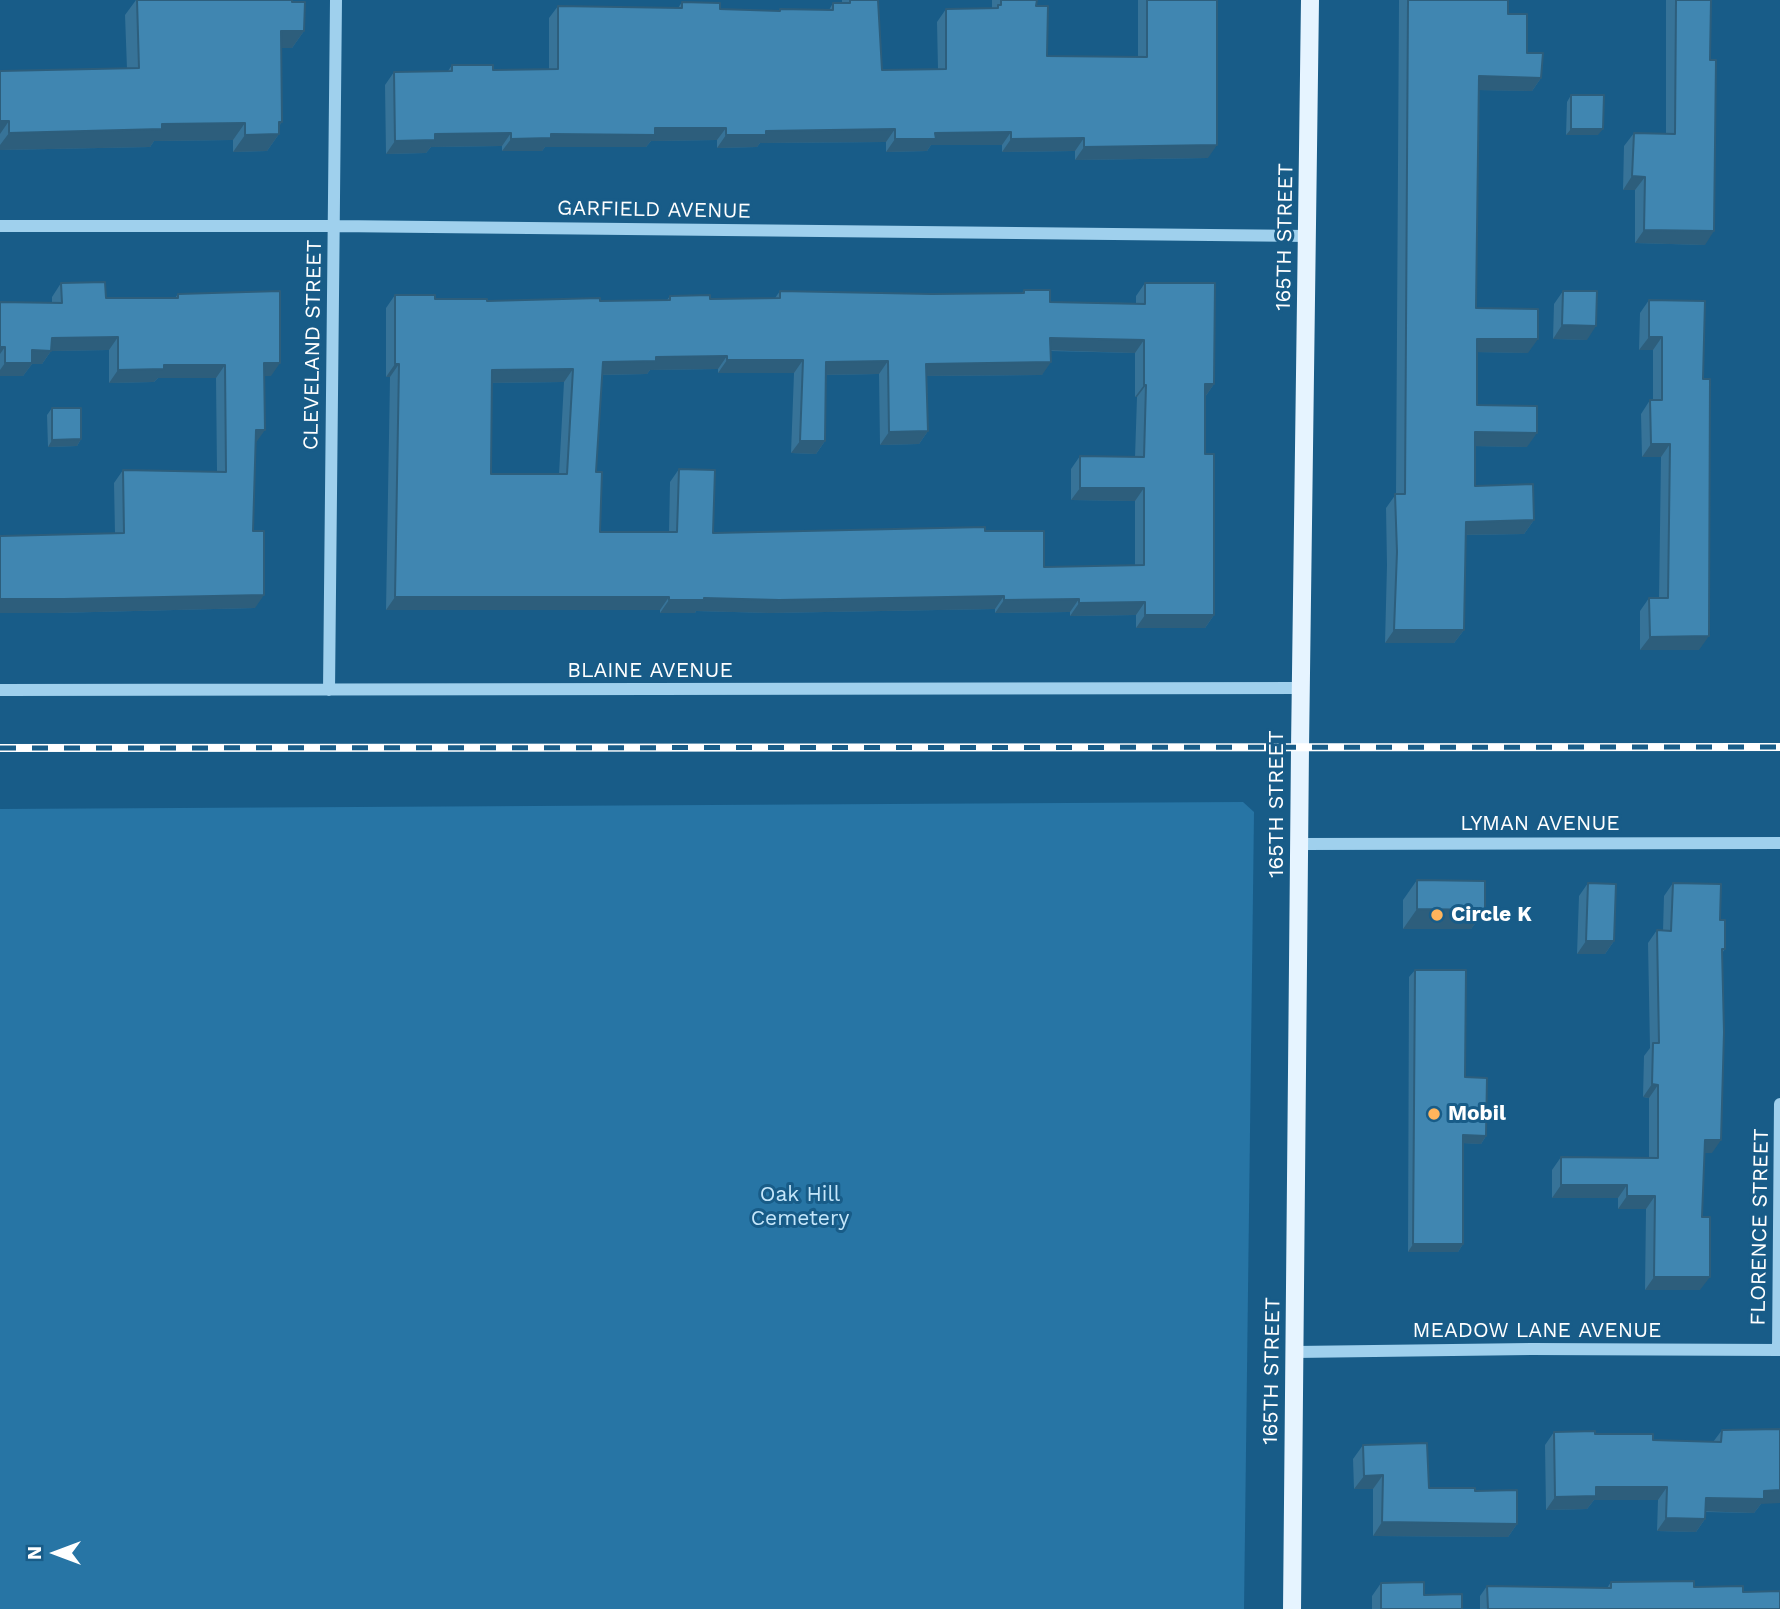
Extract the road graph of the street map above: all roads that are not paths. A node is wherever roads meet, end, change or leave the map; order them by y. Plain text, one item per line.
1 (336, 0) edge
2 (1310, 0) edge
3 (0, 226) edge
4 (334, 226) junction
5 (1308, 236) junction
6 (1301, 688) junction
7 (0, 690) edge
8 (329, 690) junction
9 (1780, 843) edge
10 (1299, 844) junction
11 (1780, 1104) edge
12 (1779, 1350) edge
13 (1295, 1352) junction
14 (1292, 1609) edge

1 - 4 street, CLEVELAND STREET
2 - 5 main road, 165TH STREET
3 - 4 street, GARFIELD AVENUE
4 - 5 street, GARFIELD AVENUE
4 - 8 street, CLEVELAND STREET
5 - 6 main road, 165TH STREET
6 - 8 street, BLAINE AVENUE
6 - 10 main road, 165TH STREET
7 - 8 street, BLAINE AVENUE
9 - 10 street, LYMAN AVENUE
10 - 13 main road, 165TH STREET
11 - 12 street, FLORENCE STREET
12 - 13 street, MEADOW LANE AVENUE
13 - 14 main road, 165TH STREET

